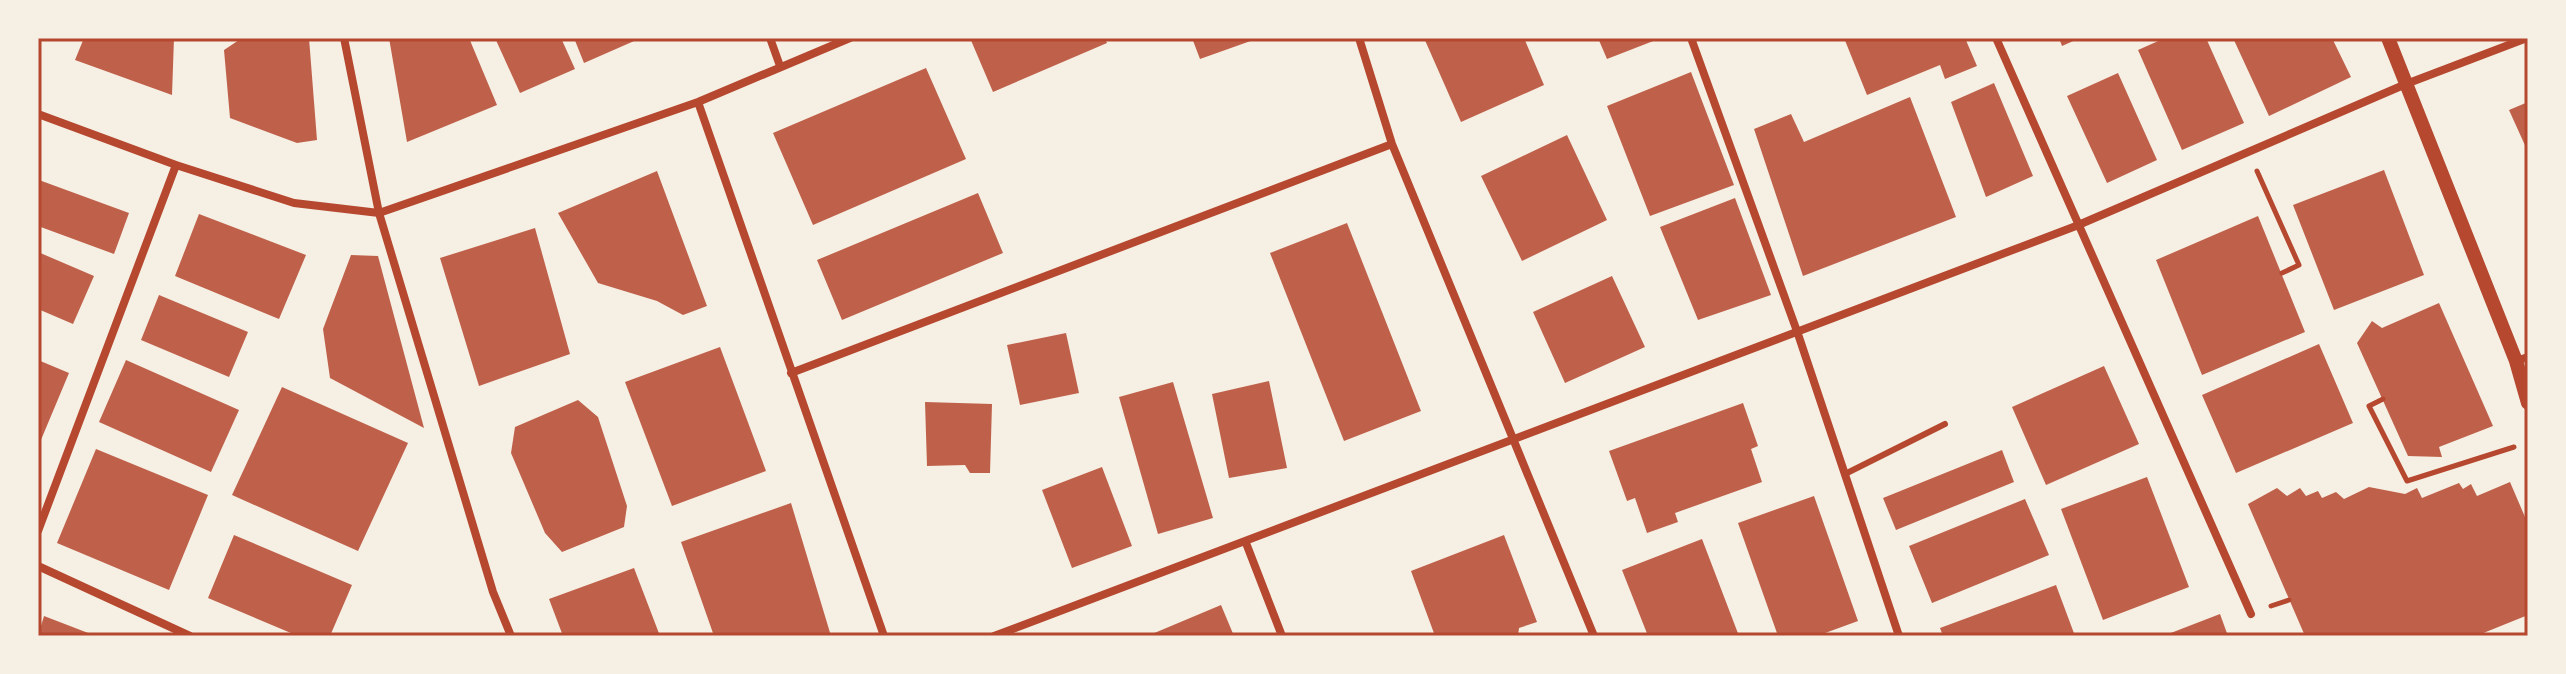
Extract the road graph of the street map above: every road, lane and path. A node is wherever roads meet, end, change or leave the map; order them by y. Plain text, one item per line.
1 (344, 38) edge
2 (770, 38) edge
3 (850, 38) edge
4 (1359, 38) edge
5 (1691, 38) edge
6 (1996, 38) edge
7 (2388, 38) edge
8 (2527, 38) edge
9 (780, 66) junction
10 (2406, 84) junction
11 (698, 102) junction
12 (38, 114) edge
13 (1392, 144) junction
14 (2249, 152) junction
15 (176, 165) junction
16 (379, 213) junction
17 (2076, 226) junction
18 (2282, 273) dead end
19 (1798, 334) junction
20 (2522, 359) edge
21 (791, 373) junction
22 (2528, 377) edge
23 (2383, 399) dead end
24 (2528, 403) edge
25 (1945, 424) dead end
26 (1511, 440) junction
27 (2514, 447) dead end
28 (1845, 474) junction
29 (38, 531) edge
30 (1246, 543) junction
31 (38, 566) edge
32 (2251, 614) dead end
33 (190, 636) edge
34 (511, 636) edge
35 (884, 636) edge
36 (994, 636) edge
37 (1282, 636) edge
38 (1594, 636) edge
39 (1899, 636) edge

1 - 16 street
2 - 9 street
3 - 9 street
4 - 13 street
5 - 19 street
6 - 17 street
7 - 10 street
8 - 10 street
9 - 11 street
10 - 14 street
10 - 20 street
11 - 16 street
11 - 21 street
12 - 15 street
13 - 21 street
13 - 26 street
14 - 17 street
14 - 18 path
15 - 16 street
15 - 29 street
16 - 34 street
17 - 19 street
17 - 32 street
19 - 26 street
19 - 28 street
20 - 22 street
20 - 24 street
21 - 35 street
23 - 27 path
25 - 28 lane
26 - 30 street
26 - 38 street
28 - 39 street
30 - 36 street
30 - 37 street
31 - 33 street

